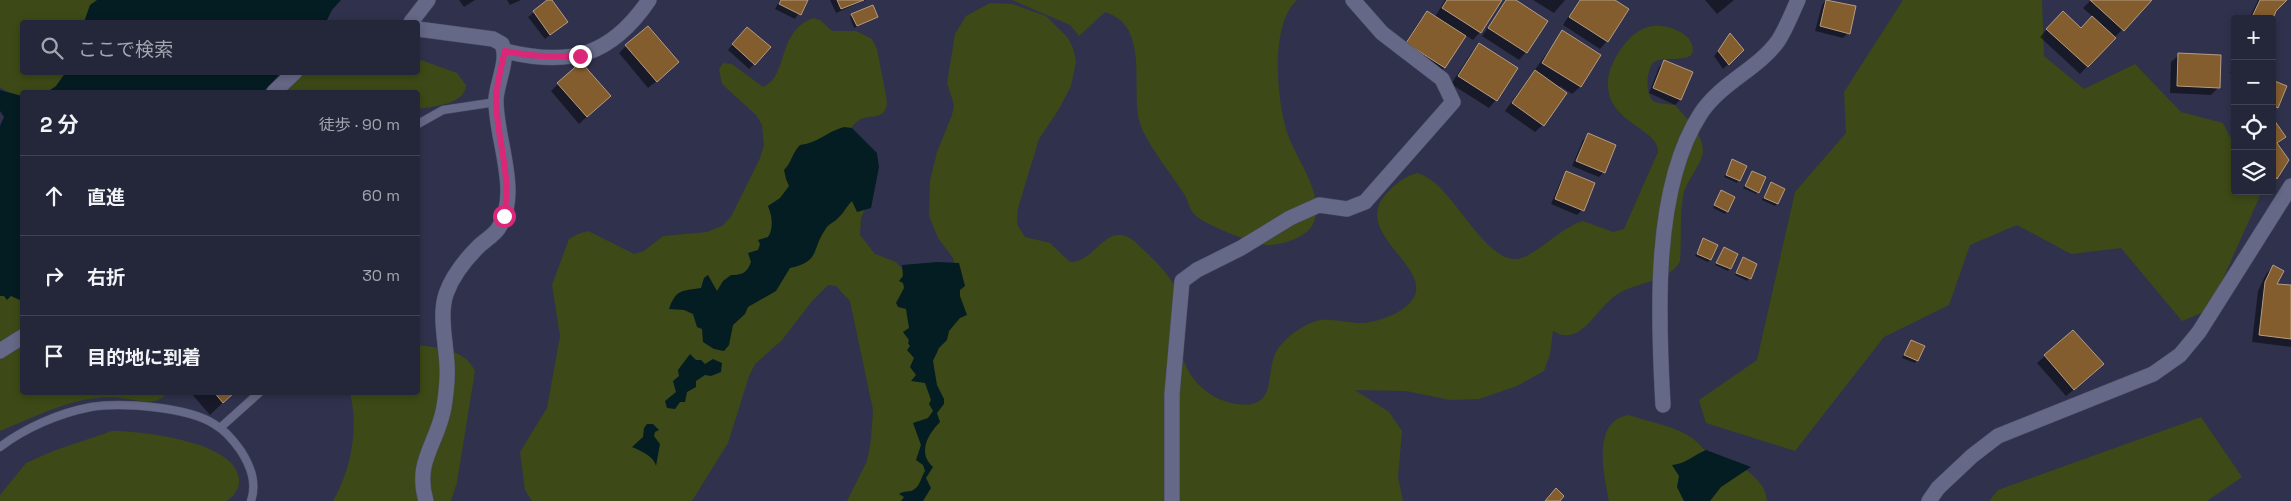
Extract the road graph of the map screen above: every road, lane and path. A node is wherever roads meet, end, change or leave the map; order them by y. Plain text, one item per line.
1 (428, 0) edge
2 (649, 0) edge
3 (1353, 0) edge
4 (1798, 0) edge
5 (413, 20) edge
6 (420, 29) edge
7 (505, 51) junction
8 (292, 75) edge
9 (276, 90) edge
10 (496, 102) junction
11 (420, 123) edge
12 (2291, 186) edge
13 (20, 338) edge
14 (0, 352) edge
15 (257, 395) edge
16 (1663, 405) dead end
17 (220, 428) junction
18 (0, 447) edge
19 (251, 501) edge
20 (426, 501) edge
21 (1172, 501) edge
22 (1929, 501) edge

1 - 5 street
2 - 7 street
3 - 21 street
4 - 16 street
6 - 7 street
7 - 10 street
8 - 9 street
10 - 11 lane
10 - 20 street
12 - 22 street
13 - 14 street
15 - 17 lane
17 - 18 lane
17 - 19 lane

